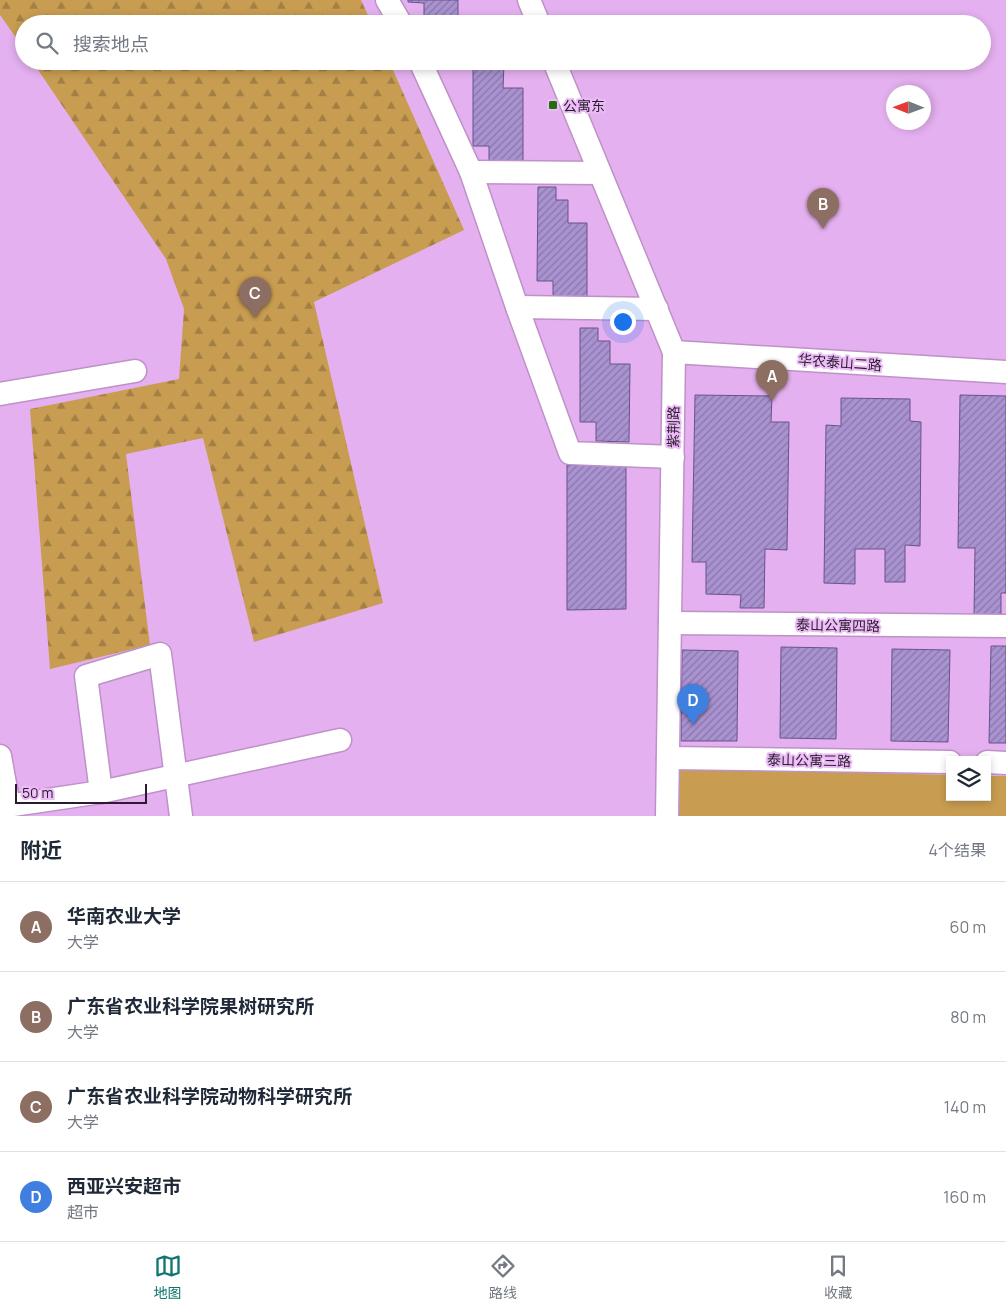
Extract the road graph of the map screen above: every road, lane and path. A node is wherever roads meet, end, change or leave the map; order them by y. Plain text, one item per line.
1 (387, 0) edge
2 (529, 0) edge
3 (396, 15) edge
4 (535, 15) edge
5 (424, 70) edge
6 (558, 70) edge
7 (471, 172) junction
8 (600, 173) junction
9 (517, 307) junction
10 (657, 309) junction
11 (674, 352) junction
12 (135, 371) dead end
13 (1006, 372) edge
14 (0, 394) edge
15 (673, 457) junction
16 (670, 623) junction
17 (1006, 626) edge
18 (340, 740) dead end
19 (0, 756) edge
20 (668, 758) junction
21 (946, 762) edge
22 (991, 762) edge
23 (1006, 763) edge
24 (176, 775) junction
25 (101, 792) junction
26 (4, 806) edge
27 (181, 816) edge
28 (667, 816) edge

1 - 3 lane
2 - 4 lane
5 - 7 lane
6 - 8 lane, 紫荆路
7 - 8 lane
7 - 9 lane
8 - 10 lane, 紫荆路
9 - 10 lane
9 - 15 lane
10 - 11 lane, 紫荆路
11 - 13 lane, 华农泰山二路
11 - 15 lane, 紫荆路
12 - 14 lane
15 - 16 lane, 紫荆路
16 - 17 lane, 泰山公寓四路
16 - 20 lane, 紫荆路
18 - 24 lane
19 - 26 lane
20 - 21 lane, 泰山公寓三路
20 - 28 lane, 紫荆路
22 - 23 lane
24 - 25 lane
24 - 25 lane
24 - 27 lane
25 - 26 lane

